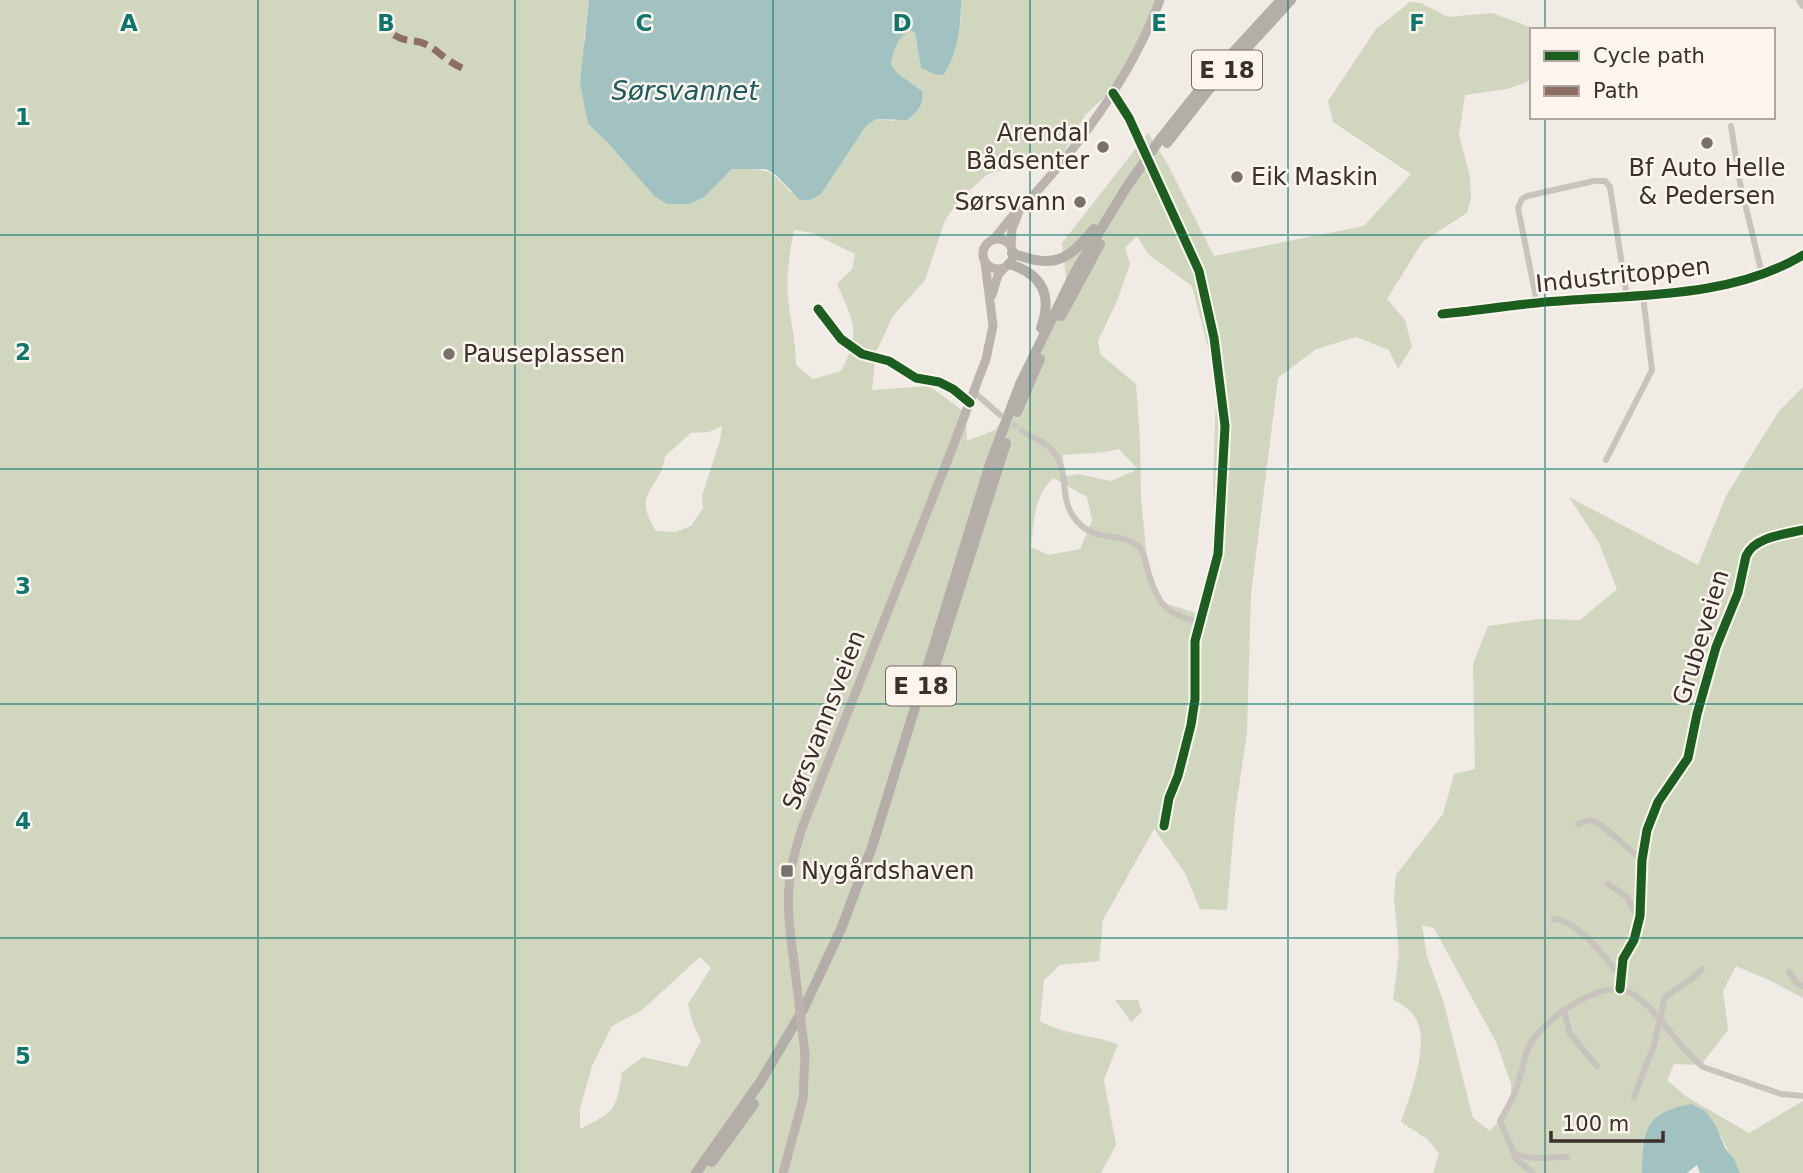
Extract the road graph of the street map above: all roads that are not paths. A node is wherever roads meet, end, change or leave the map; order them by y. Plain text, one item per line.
1 (1160, 0) edge
2 (1281, 0) edge
3 (1291, 0) edge
4 (1800, 0) edge
5 (1803, 5) edge
6 (1113, 93) junction
7 (1731, 126) dead end
8 (1164, 141) junction
9 (1129, 190) junction
10 (1018, 212) junction
11 (993, 240) junction
12 (1803, 255) edge
13 (1009, 258) junction
14 (985, 262) junction
15 (1762, 274) junction
16 (1643, 296) junction
17 (991, 297) junction
18 (1627, 298) junction
19 (1537, 303) junction
20 (818, 309) dead end
21 (1442, 314) dead end
22 (1020, 384) junction
23 (974, 392) junction
24 (970, 403) junction
25 (1000, 415) tunnel mouth
26 (1025, 433) tunnel mouth
27 (1606, 460) dead end
28 (1803, 530) edge
29 (1198, 622) junction
30 (1578, 824) dead end
31 (1164, 826) dead end
32 (1642, 860) junction
33 (1608, 884) dead end
34 (1640, 916) junction
35 (1554, 919) dead end
36 (1702, 970) dead end
37 (1789, 972) dead end
38 (1622, 979) junction
39 (1803, 986) edge
40 (1620, 989) junction
41 (1564, 1011) junction
42 (1661, 1019) junction
43 (1597, 1066) dead end
44 (1803, 1096) edge
45 (1634, 1097) dead end
46 (1514, 1152) junction
47 (1567, 1157) dead end
48 (696, 1173) edge
49 (704, 1173) edge
50 (783, 1173) edge
51 (1533, 1173) edge

1 - 6 main road, Sørsvannsveien
2 - 8 highway, E 18
3 - 8 highway, E 18
4 - 5 street
6 - 10 main road, Sørsvannsveien
6 - 29 street
7 - 15 street
8 - 9 highway, E 18, bridge
9 - 13 highway, E 18
9 - 22 highway, E 18
9 - 49 highway, E 18
10 - 11 main road, Sørsvannsveien
10 - 13 main road, Sørsvannsveien
11 - 13 main road
11 - 14 main road
12 - 15 street, Industritoppen
13 - 14 main road
13 - 17 main road, Sørsvannsveien
13 - 22 highway, E 18
14 - 17 main road, Sørsvannsveien
15 - 16 street, Industritoppen
16 - 18 street, Industritoppen
16 - 27 street
17 - 23 main road, Sørsvannsveien
18 - 19 street, Industritoppen
18 - 19 street, Industritoppen
19 - 21 street, Industritoppen
20 - 24 street
22 - 48 highway, E 18
23 - 24 main road, Sørsvannsveien
23 - 25 street
24 - 50 main road, Sørsvannsveien, bridge
26 - 29 street
28 - 32 street, Grubeveien
29 - 31 street
30 - 32 street
32 - 34 street, Grubeveien
33 - 34 street
34 - 38 street, Grubeveien
35 - 38 street
36 - 42 street
37 - 39 street
38 - 40 street, Grubeveien
40 - 41 street
40 - 42 street
41 - 43 street
41 - 46 street
42 - 44 street
42 - 45 street
46 - 47 street
46 - 51 street

